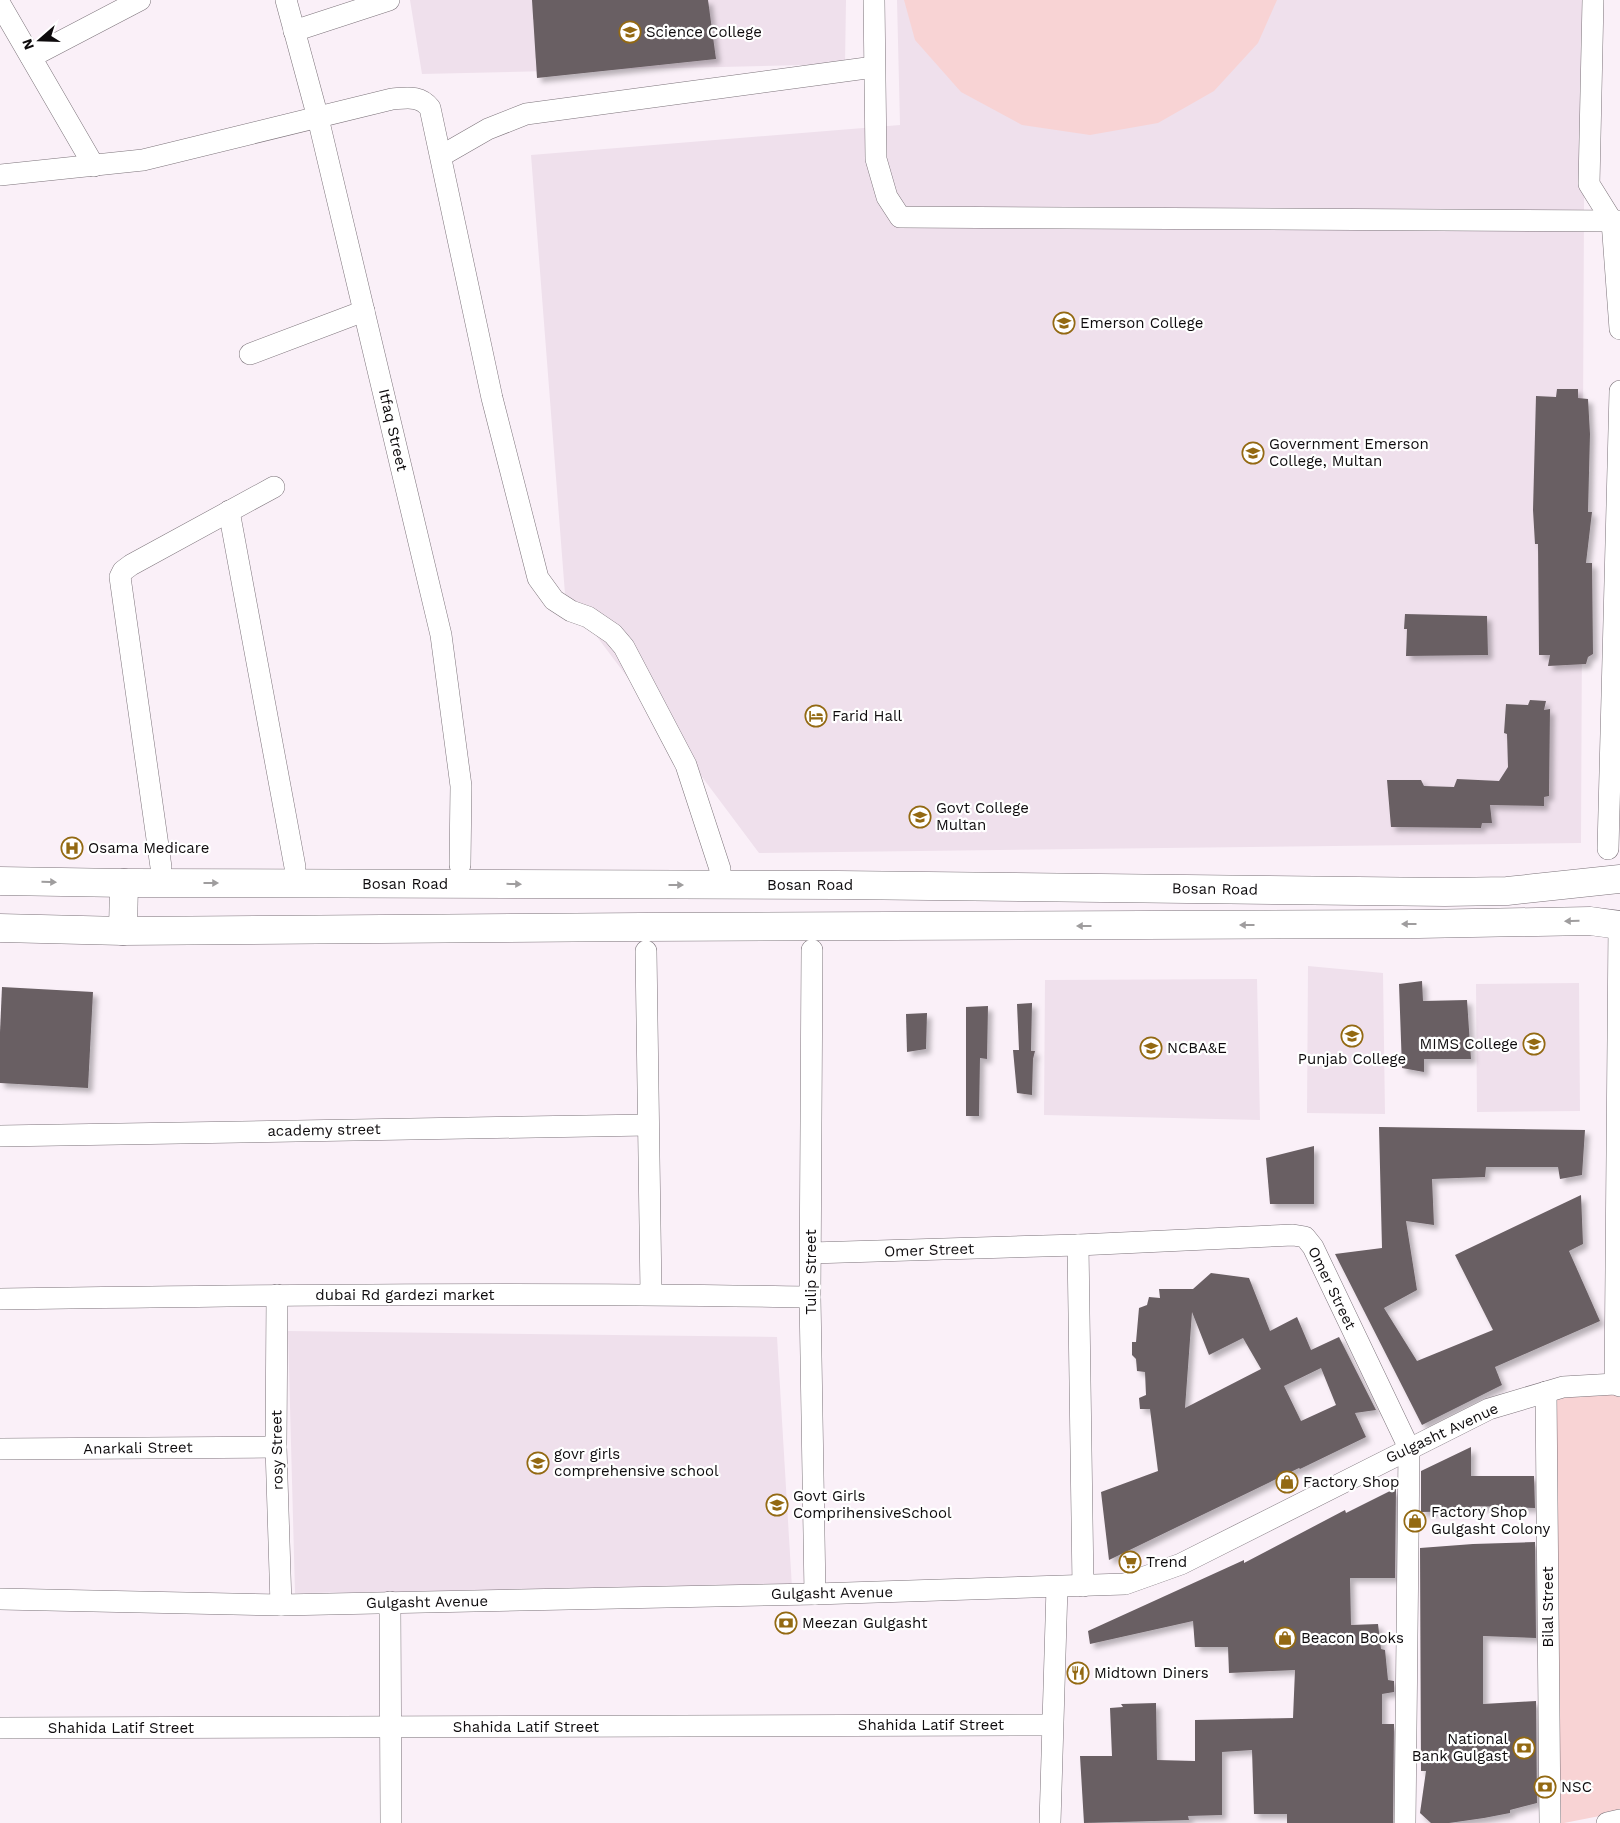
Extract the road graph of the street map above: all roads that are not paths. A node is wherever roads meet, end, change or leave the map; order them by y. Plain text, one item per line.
1 (140, 0) edge
2 (286, 0) edge
3 (389, 0) edge
4 (874, 0) edge
5 (1593, 0) edge
6 (0, 4) edge
7 (294, 32) junction
8 (31, 58) junction
9 (874, 67) junction
10 (318, 118) junction
11 (441, 156) junction
12 (94, 166) junction
13 (0, 175) edge
14 (1616, 221) edge
15 (364, 311) junction
16 (1620, 329) edge
17 (250, 354) dead end
18 (1620, 391) edge
19 (274, 487) dead end
20 (229, 511) junction
21 (1608, 849) dead end
22 (460, 865) dead end
23 (161, 867) dead end
24 (295, 867) dead end
25 (720, 868) dead end
26 (1620, 879) edge
27 (0, 880) edge
28 (124, 883) junction
29 (482, 884) junction
30 (1619, 925) edge
31 (0, 928) edge
32 (483, 928) junction
33 (123, 931) junction
34 (812, 950) dead end
35 (646, 951) dead end
36 (648, 1125) junction
37 (0, 1136) edge
38 (1618, 1153) edge
39 (1078, 1245) junction
40 (811, 1253) junction
41 (651, 1294) junction
42 (277, 1295) junction
43 (810, 1297) junction
44 (0, 1299) edge
45 (1618, 1385) edge
46 (1546, 1392) junction
47 (276, 1447) junction
48 (1409, 1448) junction
49 (0, 1449) edge
50 (1083, 1586) junction
51 (1057, 1587) junction
52 (815, 1594) junction
53 (0, 1599) edge
54 (390, 1602) junction
55 (281, 1604) junction
56 (1052, 1725) junction
57 (0, 1728) edge
58 (391, 1728) junction
59 (1620, 1820) edge
60 (391, 1823) edge
61 (1050, 1823) edge
62 (1405, 1823) edge
63 (1550, 1823) edge
64 (1607, 1823) edge

1 - 8 street
2 - 7 street, Itfaq Street
3 - 7 street
4 - 9 street
5 - 14 street
6 - 8 street
7 - 10 street, Itfaq Street
8 - 12 street
9 - 11 street
9 - 14 street
10 - 11 street
10 - 12 street
10 - 15 street, Itfaq Street
11 - 25 street
12 - 13 street
14 - 16 street
15 - 17 street
15 - 22 street, Itfaq Street
18 - 21 street
19 - 20 street
20 - 23 street
20 - 24 street
29 -> 26 main road, Bosan Road
27 -> 28 main road, Bosan Road
28 -> 29 main road, Bosan Road
28 - 33 main road
29 - 32 main road
30 -> 32 main road
30 - 38 street
31 - 33 main road
32 - 33 main road
34 - 40 street, Tulip Street
35 - 36 street
36 - 37 street, academy street
36 - 41 street
38 - 45 street
39 - 40 street, Omer Street
39 - 48 street, Omer Street
39 - 50 street
40 - 43 street, Tulip Street
41 - 42 street, dubai Rd gardezi market
41 - 43 street, dubai Rd gardezi market
42 - 44 street, dubai Rd gardezi market
42 - 47 street, rosy Street
43 - 52 street, Tulip Street
45 - 46 street, Gulgasht Avenue
46 - 48 street, Gulgasht Avenue
46 - 63 street, Bilal Street
47 - 49 street, Anarkali Street
47 - 55 street, rosy Street
48 - 50 street, Gulgasht Avenue
48 - 62 street, Omer Street
50 - 51 street, Gulgasht Avenue
51 - 52 street, Gulgasht Avenue
51 - 56 street
52 - 54 street, Gulgasht Avenue
53 - 55 street, Gulgasht Avenue
54 - 55 street, Gulgasht Avenue
54 - 58 street
56 - 58 street, Shahida Latif Street
56 - 61 street
57 - 58 street, Shahida Latif Street
58 - 60 street
59 - 64 street

